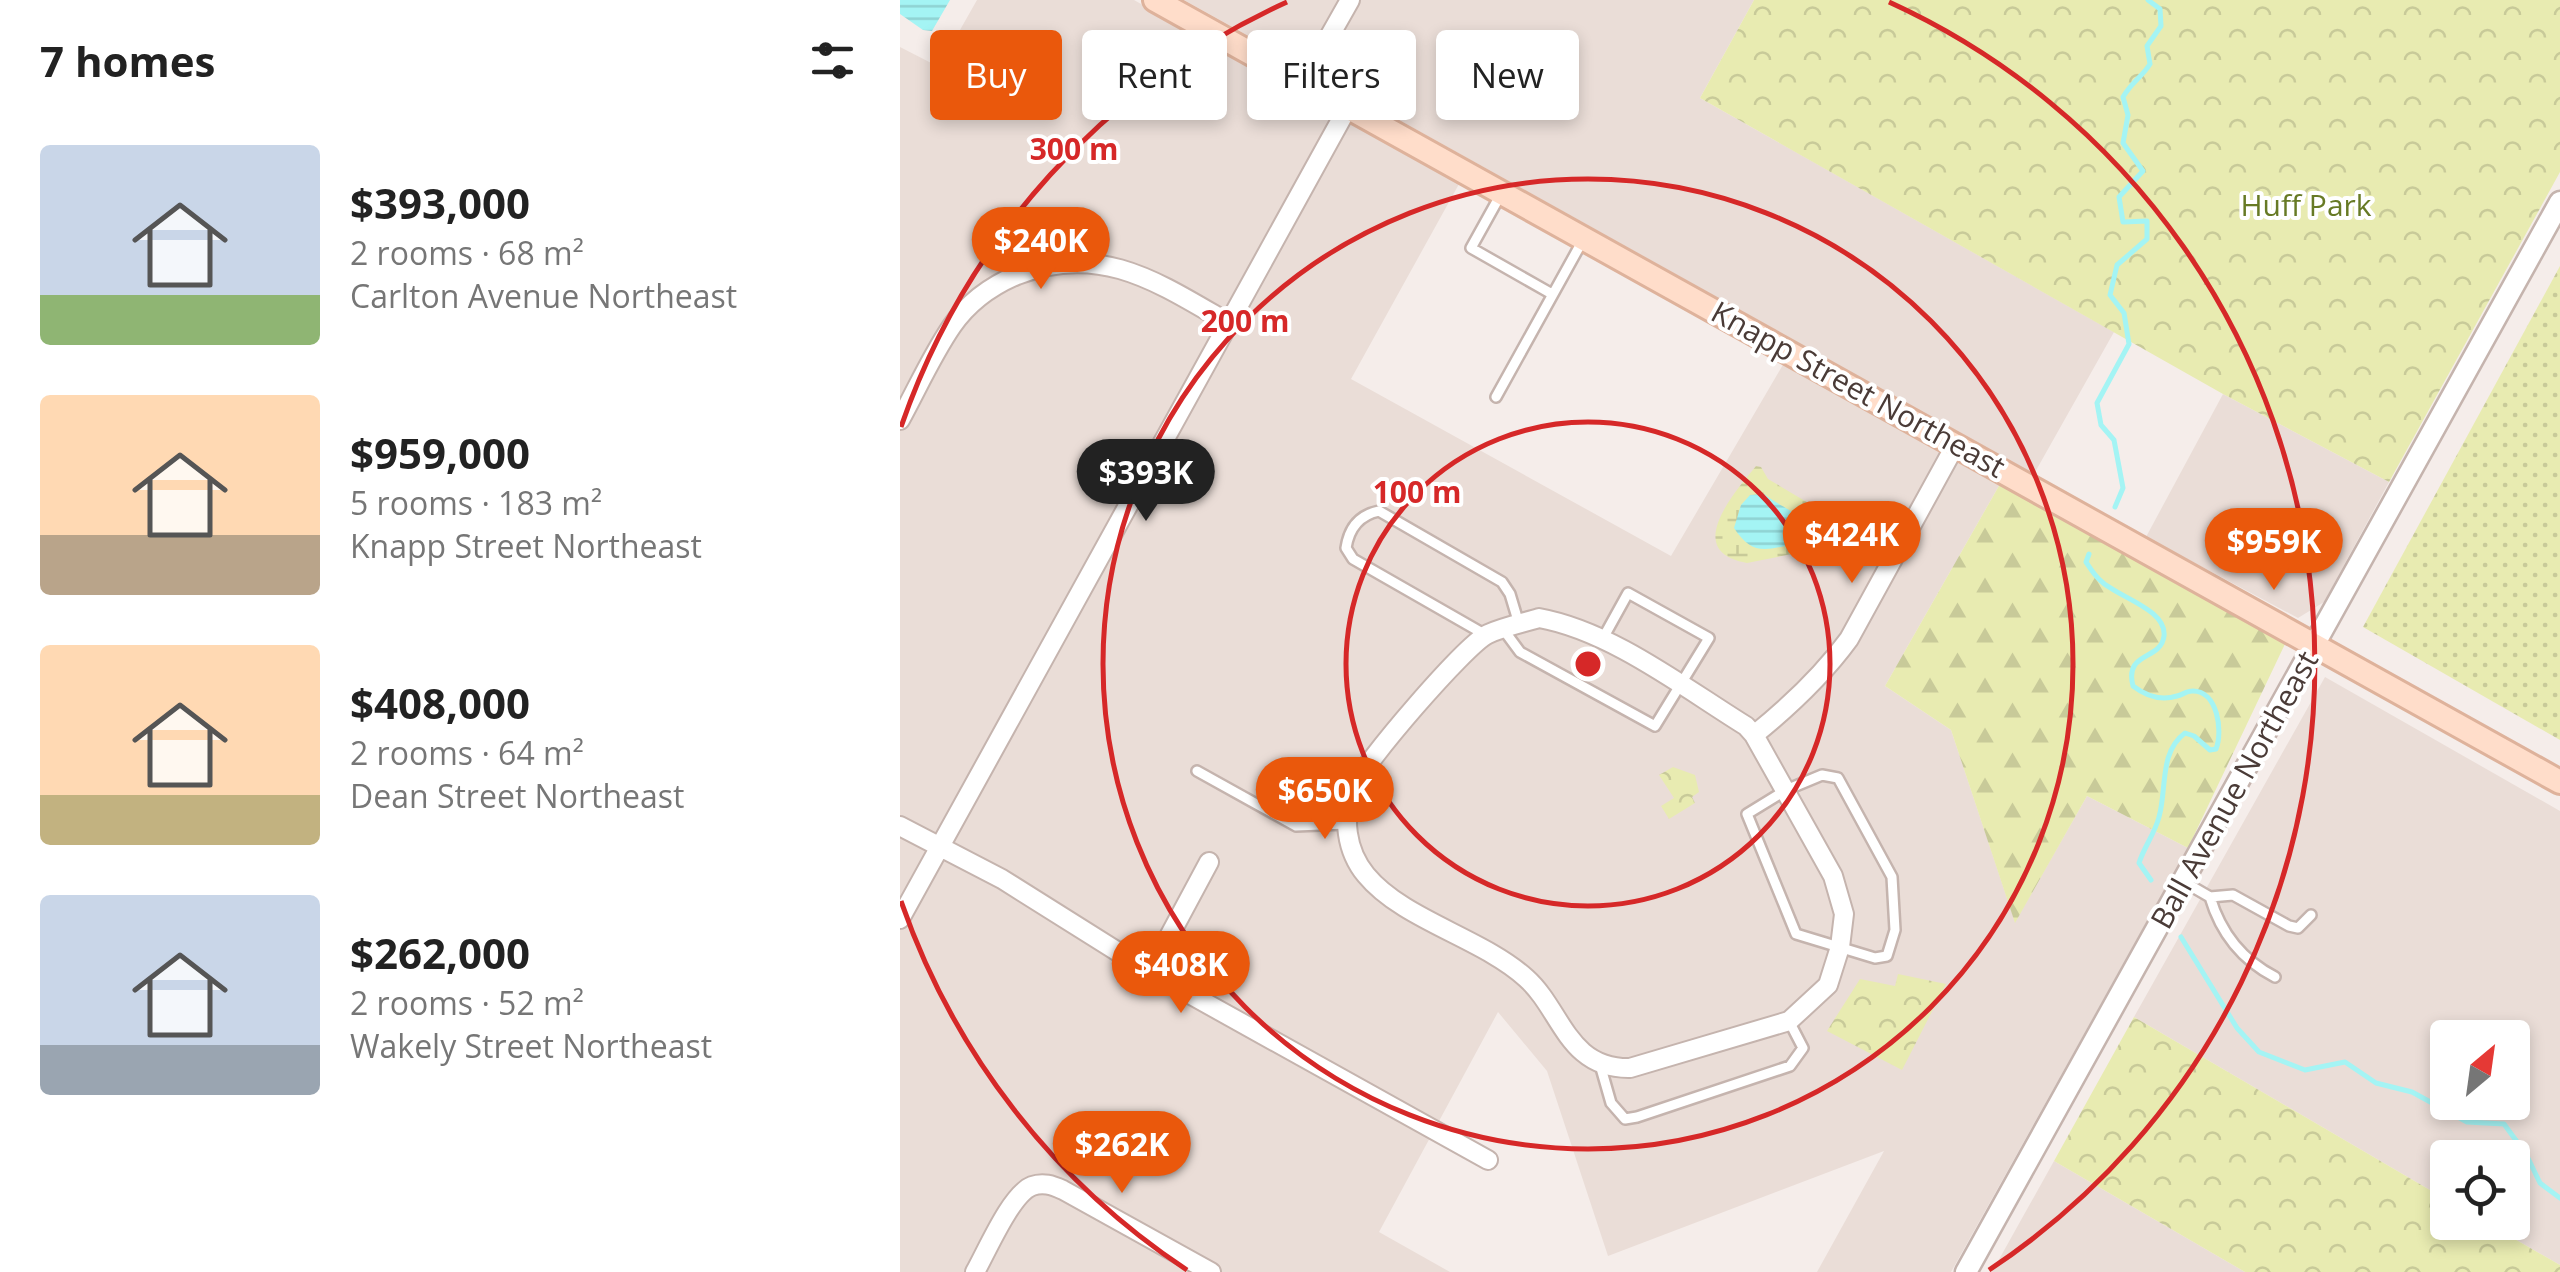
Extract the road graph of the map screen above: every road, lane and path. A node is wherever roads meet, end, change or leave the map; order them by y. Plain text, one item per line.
1 (1155, 0) edge
2 (1350, 0) edge
3 (1333, 30) edge
4 (1247, 51) edge
5 (1341, 120) edge
6 (1370, 120) edge
7 (1503, 192) junction
8 (2560, 202) edge
9 (1585, 238) junction
10 (1552, 294) junction
11 (1230, 324) junction
12 (1496, 397) dead end
13 (900, 420) edge
14 (1956, 444) junction
15 (1503, 629) junction
16 (1602, 640) junction
17 (2316, 646) junction
18 (1681, 686) junction
19 (1754, 735) junction
20 (1197, 770) dead end
21 (2560, 782) edge
22 (1786, 790) junction
23 (1345, 824) junction
24 (900, 826) edge
25 (940, 847) junction
26 (1209, 862) dead end
27 (2184, 882) junction
28 (2210, 897) junction
29 (2311, 915) dead end
30 (900, 919) edge
31 (1840, 947) junction
32 (1150, 972) junction
33 (2276, 977) dead end
34 (1789, 1021) junction
35 (1599, 1061) junction
36 (1488, 1160) dead end
37 (975, 1272) edge
38 (1211, 1272) edge
39 (1966, 1272) edge

1 - 4 main road, Knapp Street Northeast
2 - 3 street
5 - 11 street
6 - 7 main road, Knapp Street Northeast
7 - 9 main road, Knapp Street Northeast
7 - 10 lane
8 - 17 street, Ball Avenue Northeast
9 - 10 lane
9 - 14 main road, Knapp Street Northeast
10 - 12 lane
11 - 13 street
11 - 25 street
14 - 17 main road, Knapp Street Northeast
14 - 19 street
15 - 15 lane
15 - 16 street
15 - 18 lane
15 - 23 street
16 - 18 street
16 - 18 lane
17 - 21 main road, Knapp Street Northeast
17 - 27 street, Ball Avenue Northeast
18 - 19 street
19 - 22 street
20 - 23 lane
22 - 31 street
22 - 31 lane
22 - 31 lane
23 - 35 street
24 - 25 street
25 - 30 street
25 - 32 street
26 - 32 street
27 - 28 lane
27 - 39 street, Ball Avenue Northeast
28 - 29 lane
28 - 33 lane
31 - 34 street
32 - 36 street
34 - 35 street
34 - 35 lane
37 - 38 street

